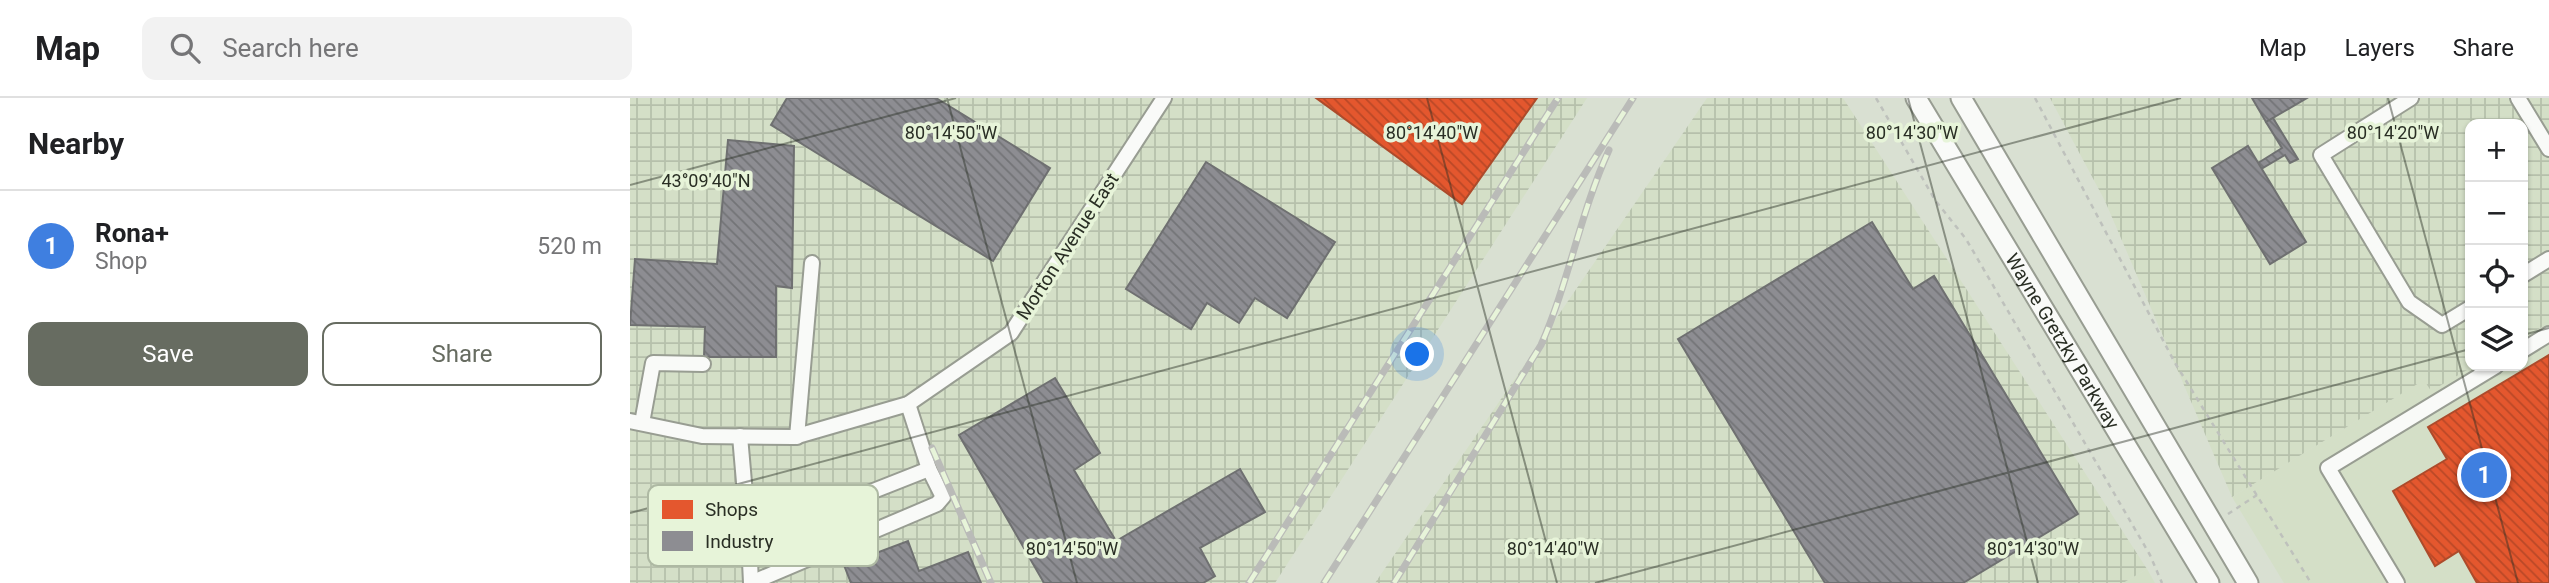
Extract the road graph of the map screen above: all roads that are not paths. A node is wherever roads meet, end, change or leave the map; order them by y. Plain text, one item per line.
1 (1164, 98) edge
2 (1916, 98) edge
3 (1961, 98) edge
4 (2411, 98) edge
5 (2518, 98) edge
6 (2549, 149) edge
7 (2549, 259) edge
8 (812, 263) dead end
9 (2528, 272) edge
10 (2465, 311) edge
11 (2549, 334) edge
12 (2528, 347) edge
13 (703, 364) dead end
14 (2488, 371) edge
15 (908, 404) junction
16 (636, 422) edge
17 (740, 436) junction
18 (797, 437) junction
19 (929, 469) junction
20 (745, 485) edge
21 (878, 489) edge
22 (878, 529) edge
23 (791, 566) edge
24 (751, 583) edge
25 (2209, 583) edge
26 (2248, 583) edge
27 (2397, 583) edge

1 - 15 street, Morton Avenue East
2 - 25 main road, Wayne Gretzky Parkway
3 - 26 main road, Wayne Gretzky Parkway
4 - 10 street
5 - 6 street
7 - 9 street
8 - 18 street
11 - 12 street
13 - 16 street
14 - 27 street
15 - 18 street, Morton Avenue East
15 - 19 street
16 - 17 street, Morton Avenue East
17 - 18 street, Morton Avenue East
17 - 20 street
19 - 21 street
19 - 22 street
23 - 24 street

